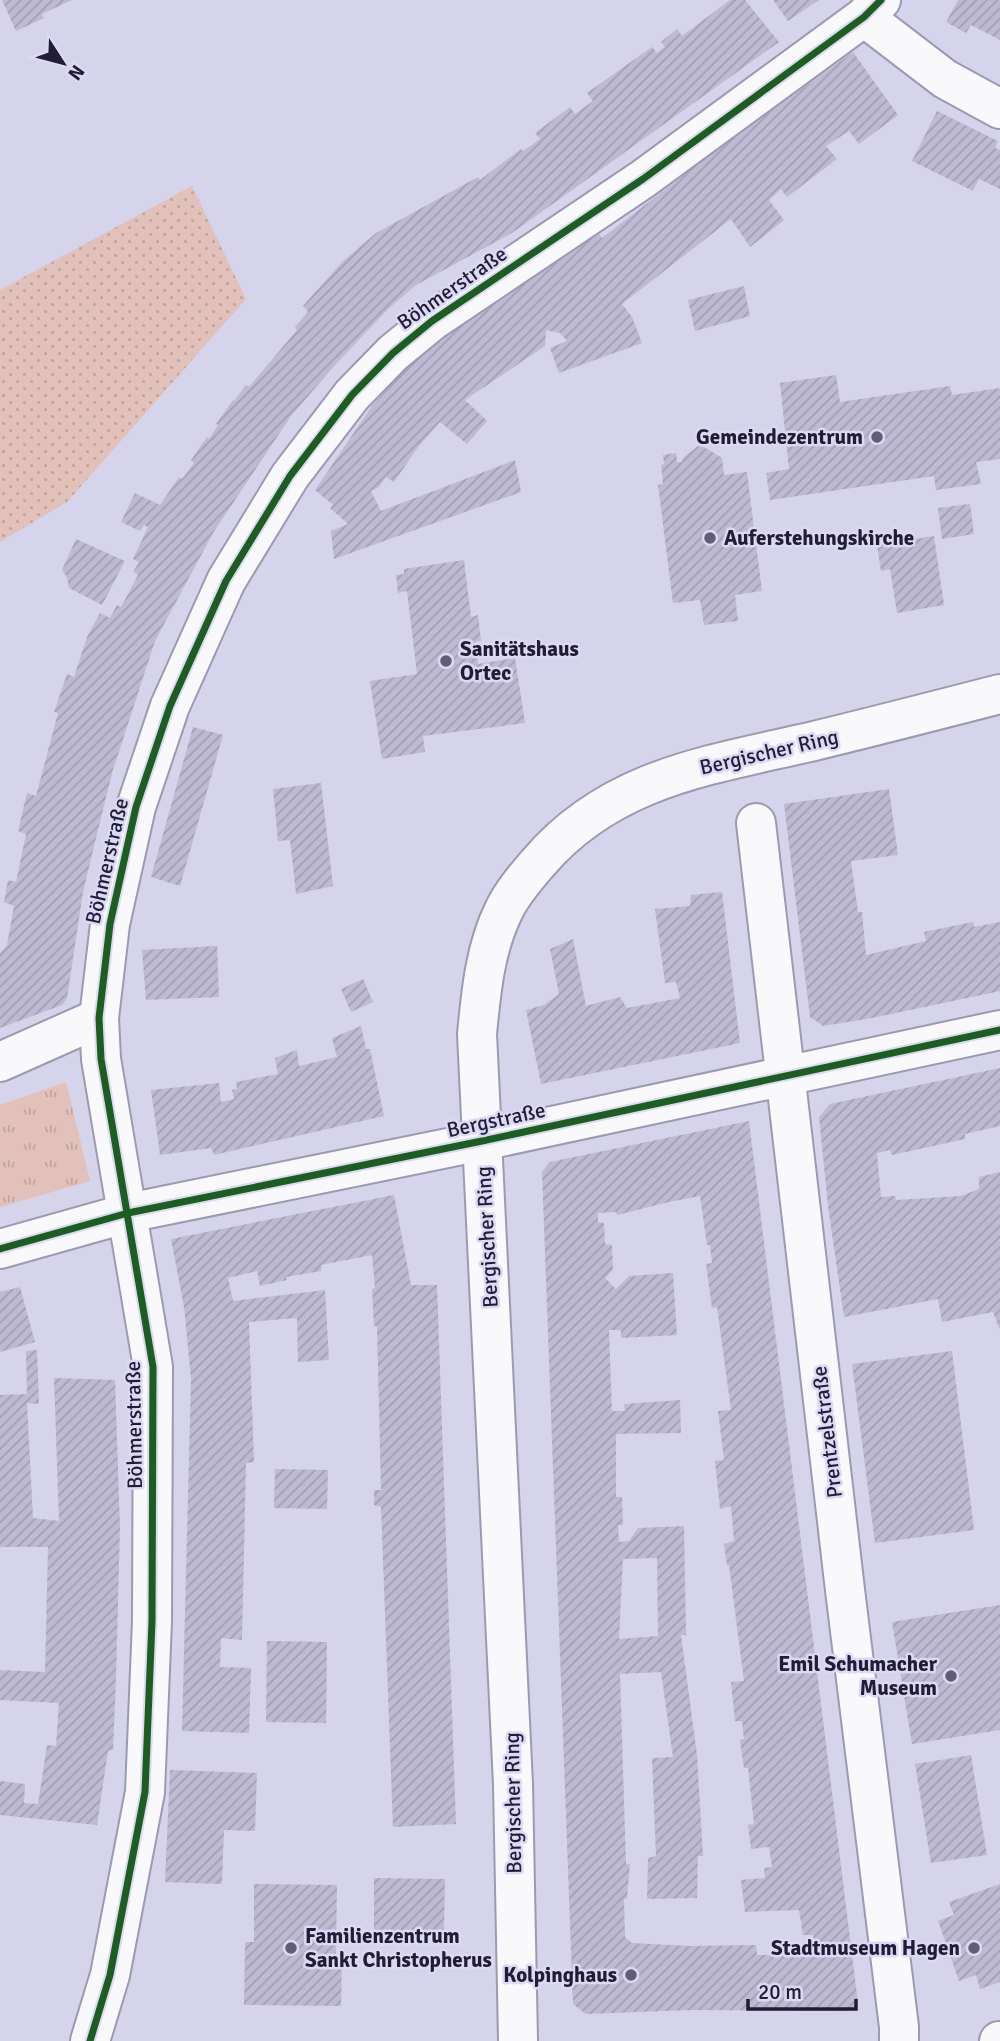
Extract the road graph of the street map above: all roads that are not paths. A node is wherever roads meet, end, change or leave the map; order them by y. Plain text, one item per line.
1 (872, 8) edge
2 (1000, 109) edge
3 (1000, 694) edge
4 (756, 823) dead end
5 (99, 1018) junction
6 (1000, 1030) edge
7 (0, 1062) edge
8 (785, 1075) junction
9 (482, 1141) junction
10 (128, 1213) junction
11 (0, 1249) edge
12 (90, 2041) edge
13 (517, 2041) edge
14 (899, 2041) edge

1 - 2 street
1 - 5 street, Böhmerstraße
3 - 9 street, Bergischer Ring
4 - 8 street, Prentzelstraße
5 - 7 street
5 - 10 street, Böhmerstraße
6 - 8 street, Bergstraße
8 - 9 street, Bergstraße
8 - 14 street, Prentzelstraße
9 - 10 street, Bergstraße
9 - 13 street, Bergischer Ring
10 - 11 street, Bergstraße
10 - 12 street, Böhmerstraße

